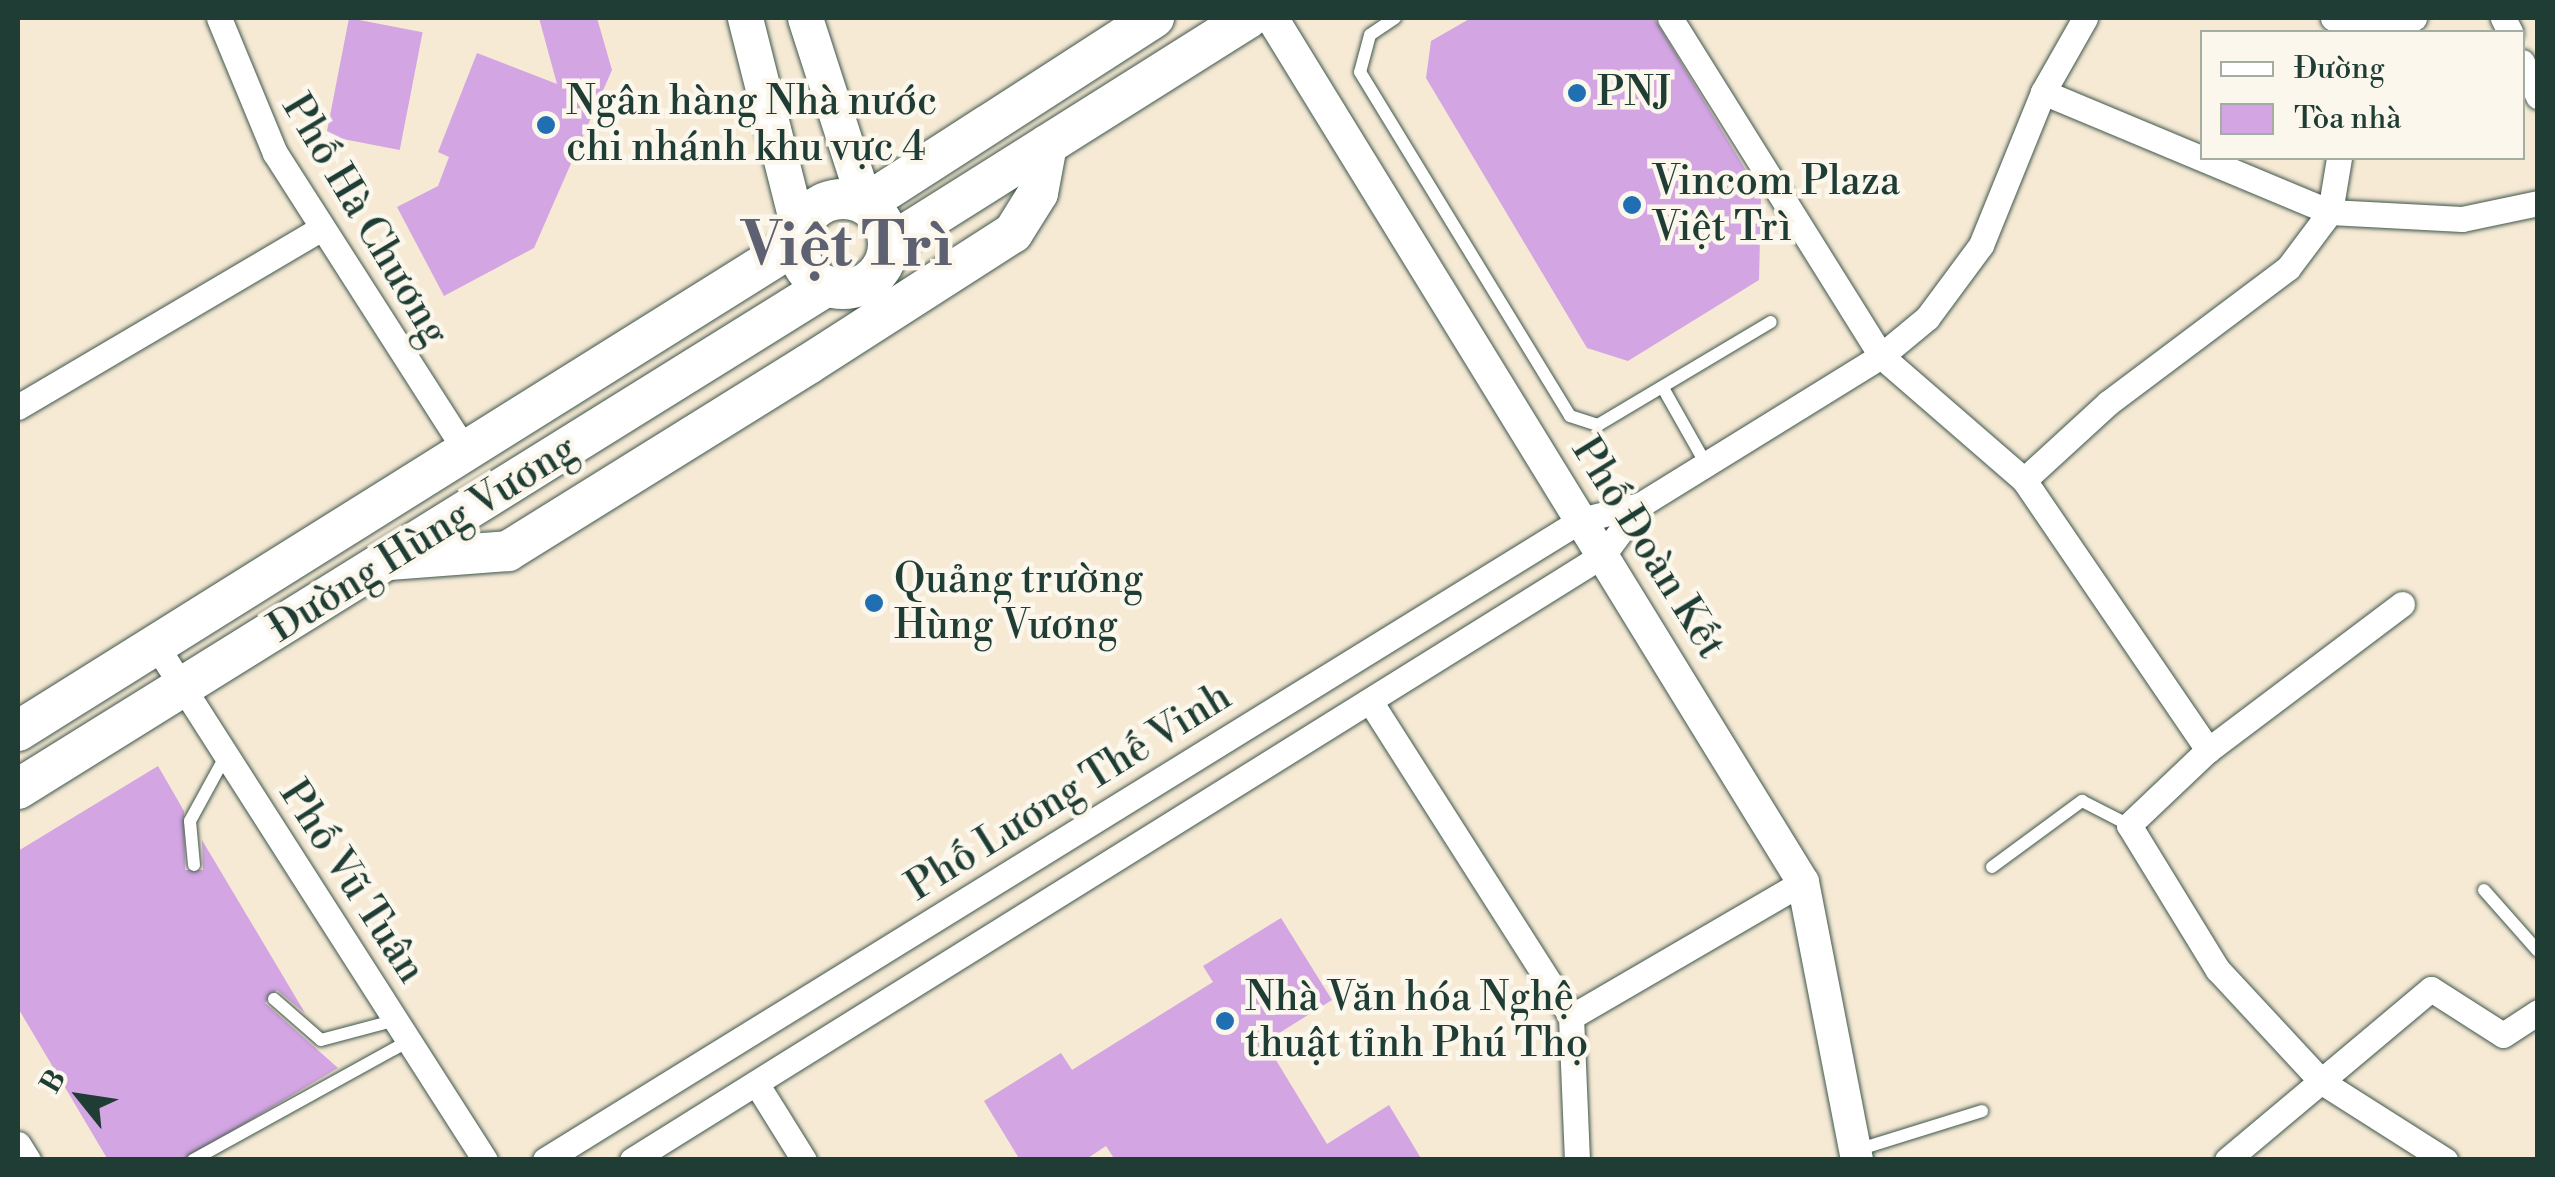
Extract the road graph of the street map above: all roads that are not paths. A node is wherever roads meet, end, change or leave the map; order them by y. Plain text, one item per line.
1 (220, 18) edge
2 (745, 18) edge
3 (805, 18) edge
4 (1154, 18) edge
5 (1248, 18) edge
6 (1272, 18) edge
7 (1395, 18) edge
8 (1670, 18) edge
9 (2085, 18) edge
10 (2332, 18) edge
11 (2414, 18) edge
12 (2362, 27) edge
13 (2525, 69) edge
14 (2043, 92) junction
15 (2538, 97) edge
16 (1047, 145) junction
17 (2200, 158) edge
18 (2206, 160) edge
19 (2339, 160) edge
20 (2538, 203) edge
21 (865, 204) junction
22 (2330, 212) junction
23 (319, 230) junction
24 (798, 238) junction
25 (888, 246) junction
26 (827, 286) junction
27 (1771, 322) dead end
28 (1881, 356) junction
29 (1663, 388) junction
30 (18, 407) edge
31 (466, 452) junction
32 (1706, 464) junction
33 (2024, 480) junction
34 (1640, 505) junction
35 (1580, 520) junction
36 (1603, 555) junction
37 (390, 560) junction
38 (2402, 604) dead end
39 (156, 647) junction
40 (182, 689) junction
41 (1370, 700) junction
42 (18, 731) edge
43 (2208, 750) junction
44 (224, 757) junction
45 (18, 789) edge
46 (2128, 825) junction
47 (1039, 854) junction
48 (194, 865) dead end
49 (1992, 867) dead end
50 (1803, 882) junction
51 (2484, 890) dead end
52 (1062, 892) junction
53 (2538, 951) edge
54 (274, 999) dead end
55 (2538, 1012) edge
56 (1571, 1017) junction
57 (405, 1029) junction
58 (2322, 1082) junction
59 (756, 1083) junction
60 (1982, 1111) dead end
61 (18, 1144) edge
62 (1856, 1155) edge
63 (28, 1160) edge
64 (194, 1160) edge
65 (484, 1160) edge
66 (545, 1160) edge
67 (632, 1160) edge
68 (804, 1160) edge
69 (1577, 1160) edge
70 (2227, 1160) edge
71 (2444, 1160) edge

1 - 23 street, Phố Hà Chương
2 - 24 main road
3 - 21 main road
4 - 21 main road
5 - 16 main road
6 - 35 street, Phố Đoàn Kết
7 - 29 lane
8 - 28 street
9 - 14 street, Phố Lương Thế Vinh
10 - 12 street
11 - 12 street
13 - 15 street
14 - 17 street
14 - 28 street, Phố Lương Thế Vinh
16 - 25 main road
16 - 37 main road
18 - 22 street
19 - 22 street
20 - 22 street
21 - 24 main road
21 - 25 main road
22 - 33 street
23 - 30 street
23 - 31 street, Phố Hà Chương
24 - 26 main road
24 - 31 main road, Đường Hùng Vương
25 - 26 main road
26 - 37 main road, Đường Hùng Vương
27 - 29 lane
28 - 32 street, Phố Lương Thế Vinh
28 - 33 street
29 - 32 lane
31 - 39 main road, Đường Hùng Vương
32 - 34 street, Phố Lương Thế Vinh
33 - 43 street
34 - 35 street, Phố Lương Thế Vinh
34 - 36 street, Phố Lương Thế Vinh
35 - 36 street, Phố Đoàn Kết
35 - 47 street, Phố Lương Thế Vinh
36 - 41 street, Phố Lương Thế Vinh
36 - 50 street, Phố Đoàn Kết
37 - 40 main road, Đường Hùng Vương
38 - 43 street
39 - 40 street, Phố Vũ Tuân
39 - 42 main road, Đường Hùng Vương
40 - 44 street, Phố Vũ Tuân
40 - 45 main road, Đường Hùng Vương
41 - 52 street, Phố Lương Thế Vinh
41 - 56 street
43 - 46 street
44 - 48 lane
44 - 57 street, Phố Vũ Tuân
46 - 49 lane
46 - 58 street
47 - 52 street
47 - 66 street, Phố Lương Thế Vinh
50 - 56 street
50 - 62 street, Phố Đoàn Kết
51 - 53 lane
52 - 59 street, Phố Lương Thế Vinh
54 - 57 lane
55 - 58 street
56 - 69 street
57 - 64 lane
57 - 65 street, Phố Vũ Tuân
58 - 70 street
58 - 71 street
59 - 67 street, Phố Lương Thế Vinh
59 - 68 street
60 - 62 lane
61 - 63 street

